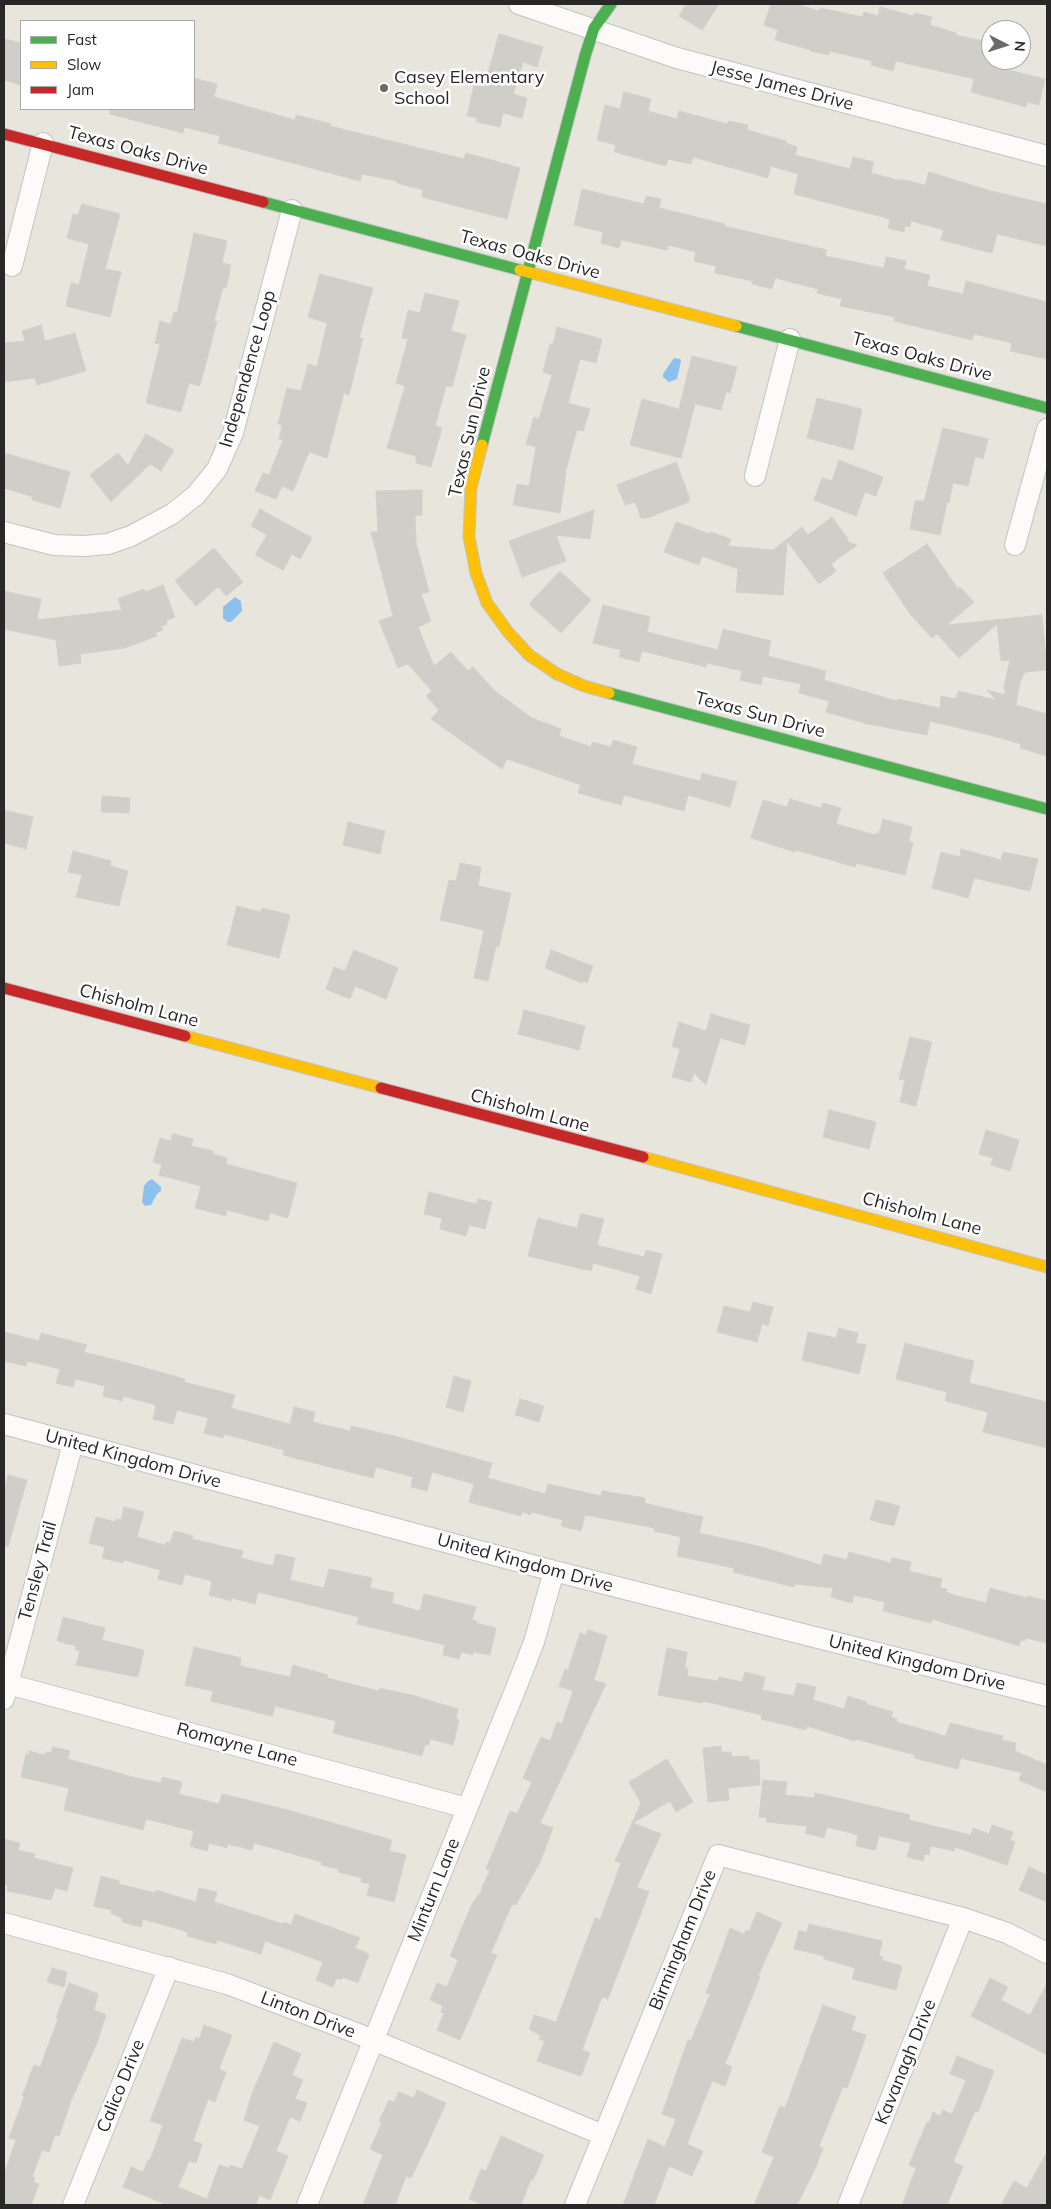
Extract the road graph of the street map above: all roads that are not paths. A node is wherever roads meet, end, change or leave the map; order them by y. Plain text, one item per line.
1 (520, 4) edge
2 (611, 4) edge
3 (594, 28) junction
4 (4, 134) edge
5 (43, 144) junction
6 (1047, 156) edge
7 (292, 210) junction
8 (12, 266) dead end
9 (528, 273) junction
10 (790, 339) junction
11 (1047, 408) edge
12 (1047, 429) edge
13 (755, 476) dead end
14 (4, 532) edge
15 (1014, 545) dead end
16 (1047, 809) edge
17 (4, 988) edge
18 (1047, 1267) edge
19 (4, 1424) edge
20 (73, 1443) junction
21 (554, 1572) junction
22 (6, 1692) edge
23 (1047, 1696) edge
24 (467, 1808) junction
25 (963, 1918) junction
26 (4, 1923) edge
27 (1047, 1953) edge
28 (169, 1967) junction
29 (373, 2040) junction
30 (603, 2135) junction
31 (73, 2205) edge
32 (307, 2205) edge
33 (575, 2205) edge
34 (848, 2205) edge

1 - 3 street, Jesse James Drive
2 - 3 street, Texas Sun Drive
3 - 6 street, Jesse James Drive
3 - 9 street, Texas Sun Drive
4 - 5 street, Texas Oaks Drive
5 - 7 street, Texas Oaks Drive
5 - 8 street
7 - 9 street, Texas Oaks Drive
7 - 14 street, Independence Loop
9 - 10 street, Texas Oaks Drive
9 - 16 street, Texas Sun Drive
10 - 11 street, Texas Oaks Drive
10 - 13 street
12 - 15 street
17 - 18 street, Chisholm Lane
19 - 20 street, United Kingdom Drive
20 - 21 street, United Kingdom Drive
20 - 22 street, Tensley Trail
21 - 23 street, United Kingdom Drive
21 - 24 street, Minturn Lane
22 - 24 street, Romayne Lane
24 - 29 street, Minturn Lane
25 - 27 street, Birmingham Drive
25 - 30 street, Birmingham Drive
25 - 34 street, Kavanagh Drive
26 - 28 street, Linton Drive
28 - 29 street, Linton Drive
28 - 31 street, Calico Drive
29 - 30 street, Linton Drive
29 - 32 street, Minturn Lane
30 - 33 street, Birmingham Drive

